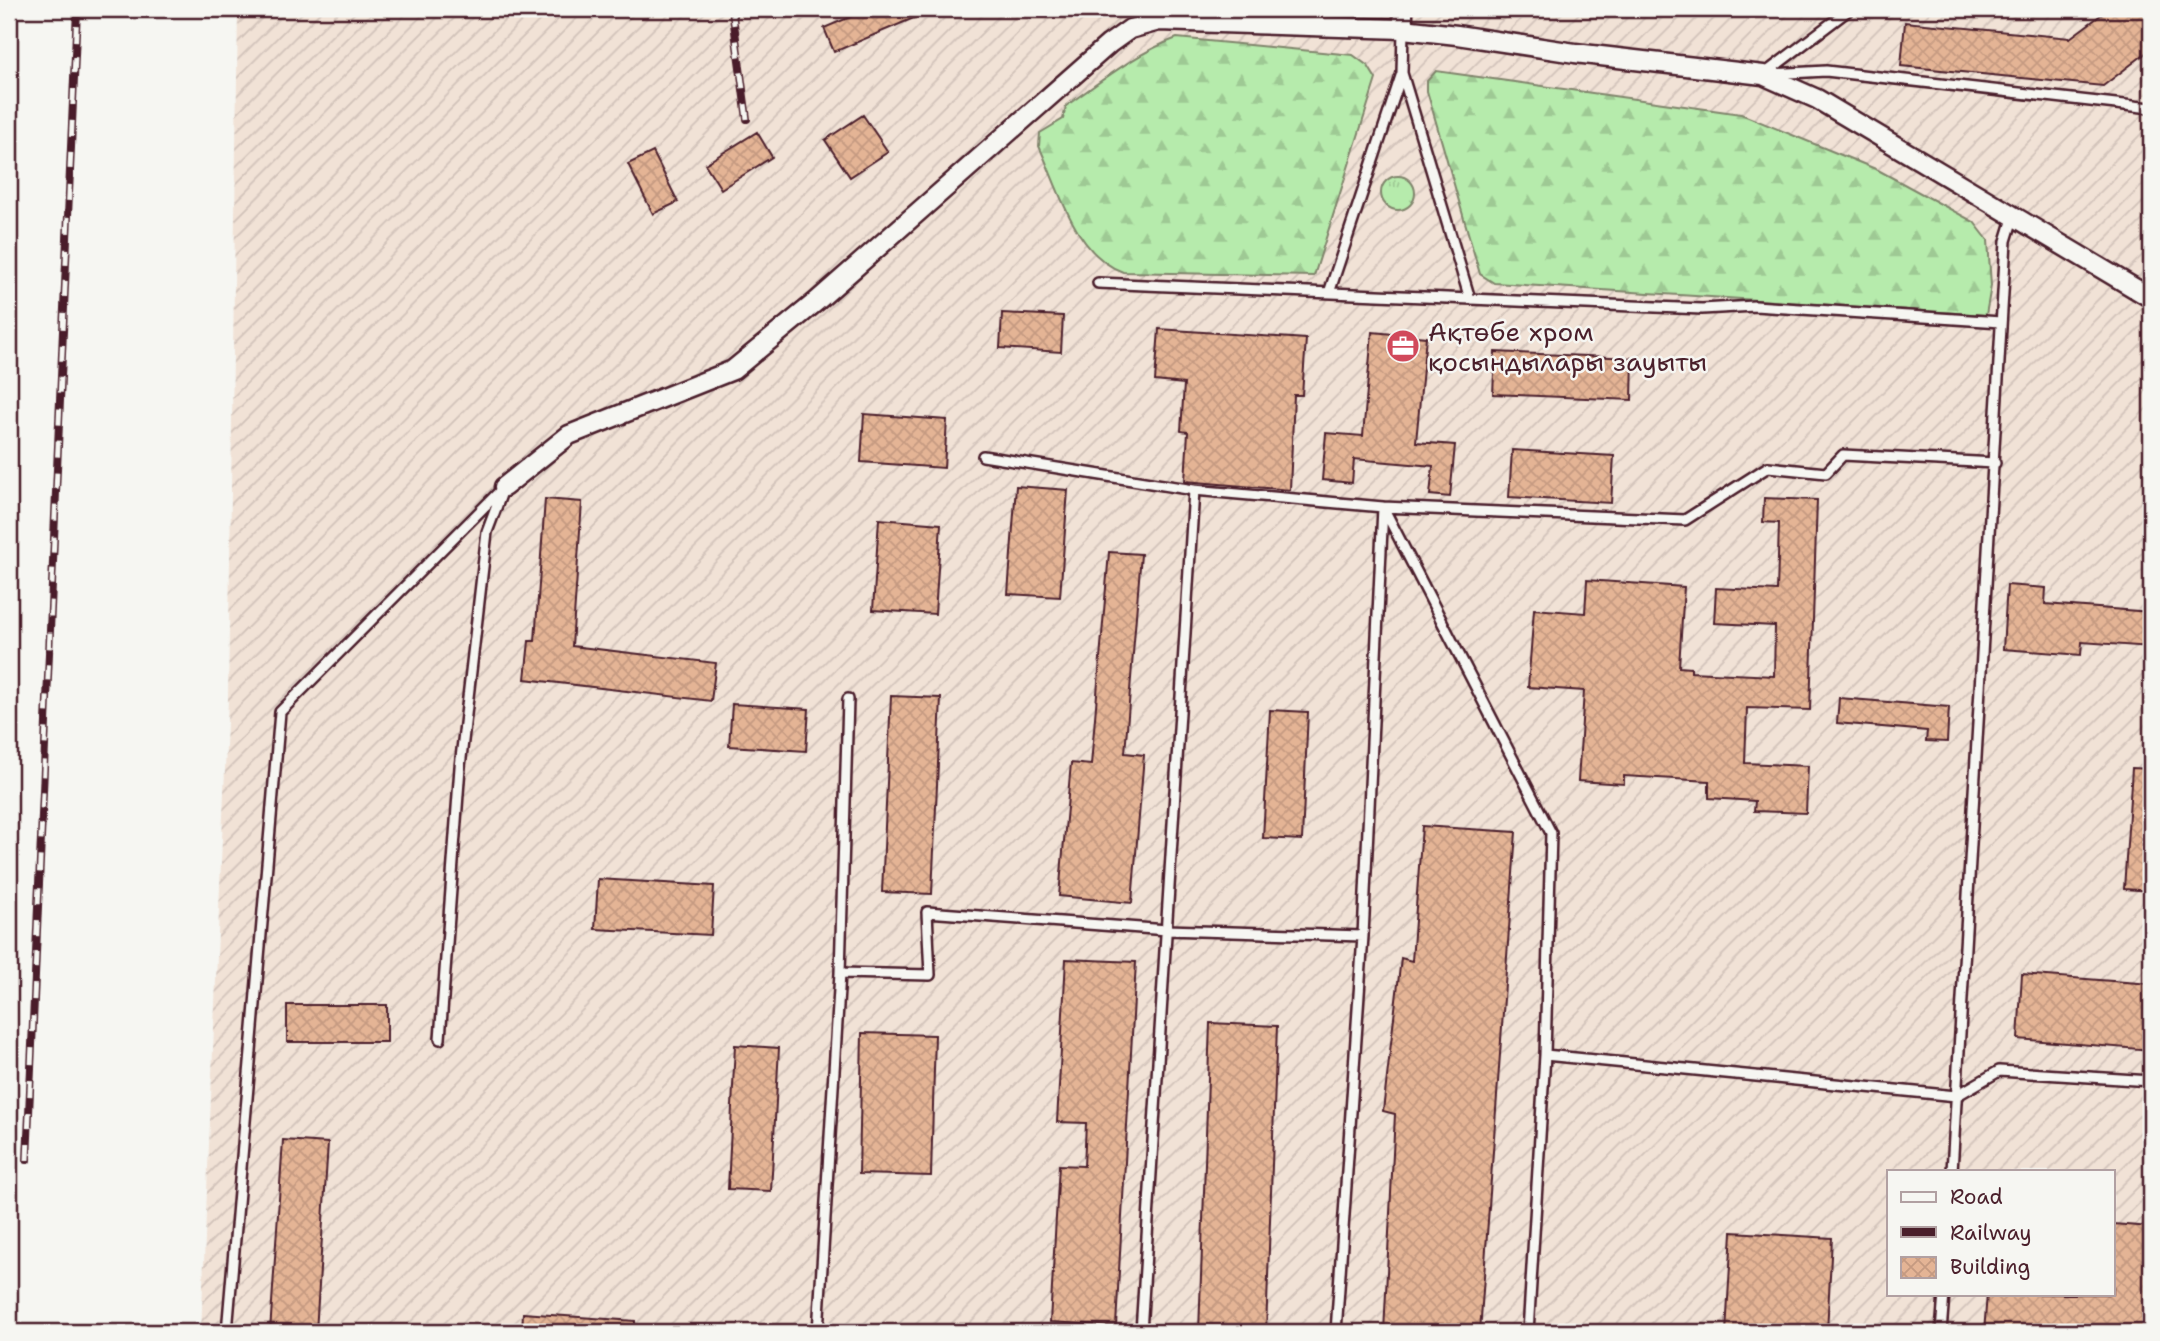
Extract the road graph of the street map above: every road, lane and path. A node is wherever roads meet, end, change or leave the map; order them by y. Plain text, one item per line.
1 (1403, 9) edge
2 (1850, 9) edge
3 (1403, 29) junction
4 (1402, 73) junction
5 (1763, 75) junction
6 (2151, 108) edge
7 (2014, 215) junction
8 (1098, 284) dead end
9 (1329, 293) junction
10 (2151, 298) edge
11 (1471, 299) junction
12 (2001, 322) junction
13 (983, 456) dead end
14 (1995, 463) junction
15 (504, 487) junction
16 (1194, 490) junction
17 (1383, 507) junction
18 (848, 699) dead end
19 (1167, 929) junction
20 (1363, 936) junction
21 (840, 973) junction
22 (440, 1039) dead end
23 (1545, 1055) junction
24 (2151, 1081) edge
25 (1956, 1096) junction
26 (1952, 1170) edge
27 (1944, 1296) edge
28 (227, 1332) edge
29 (818, 1332) edge
30 (1141, 1332) edge
31 (1336, 1332) edge
32 (1528, 1332) edge
33 (1941, 1332) edge

1 - 3 street
2 - 5 lane
3 - 4 lane
3 - 5 street
3 - 15 street
4 - 9 lane
4 - 11 lane
5 - 6 lane
5 - 7 street
7 - 10 street
7 - 12 lane
8 - 9 lane
9 - 11 lane
11 - 12 lane
12 - 14 lane
13 - 16 lane
14 - 17 lane
14 - 25 lane
15 - 22 lane
15 - 28 lane
16 - 17 lane
16 - 19 lane
17 - 20 lane
17 - 23 lane
18 - 21 lane
19 - 20 lane
19 - 21 lane
19 - 30 lane
20 - 31 lane
21 - 29 lane
23 - 25 lane
23 - 32 lane
24 - 25 lane
25 - 26 lane
27 - 33 lane

